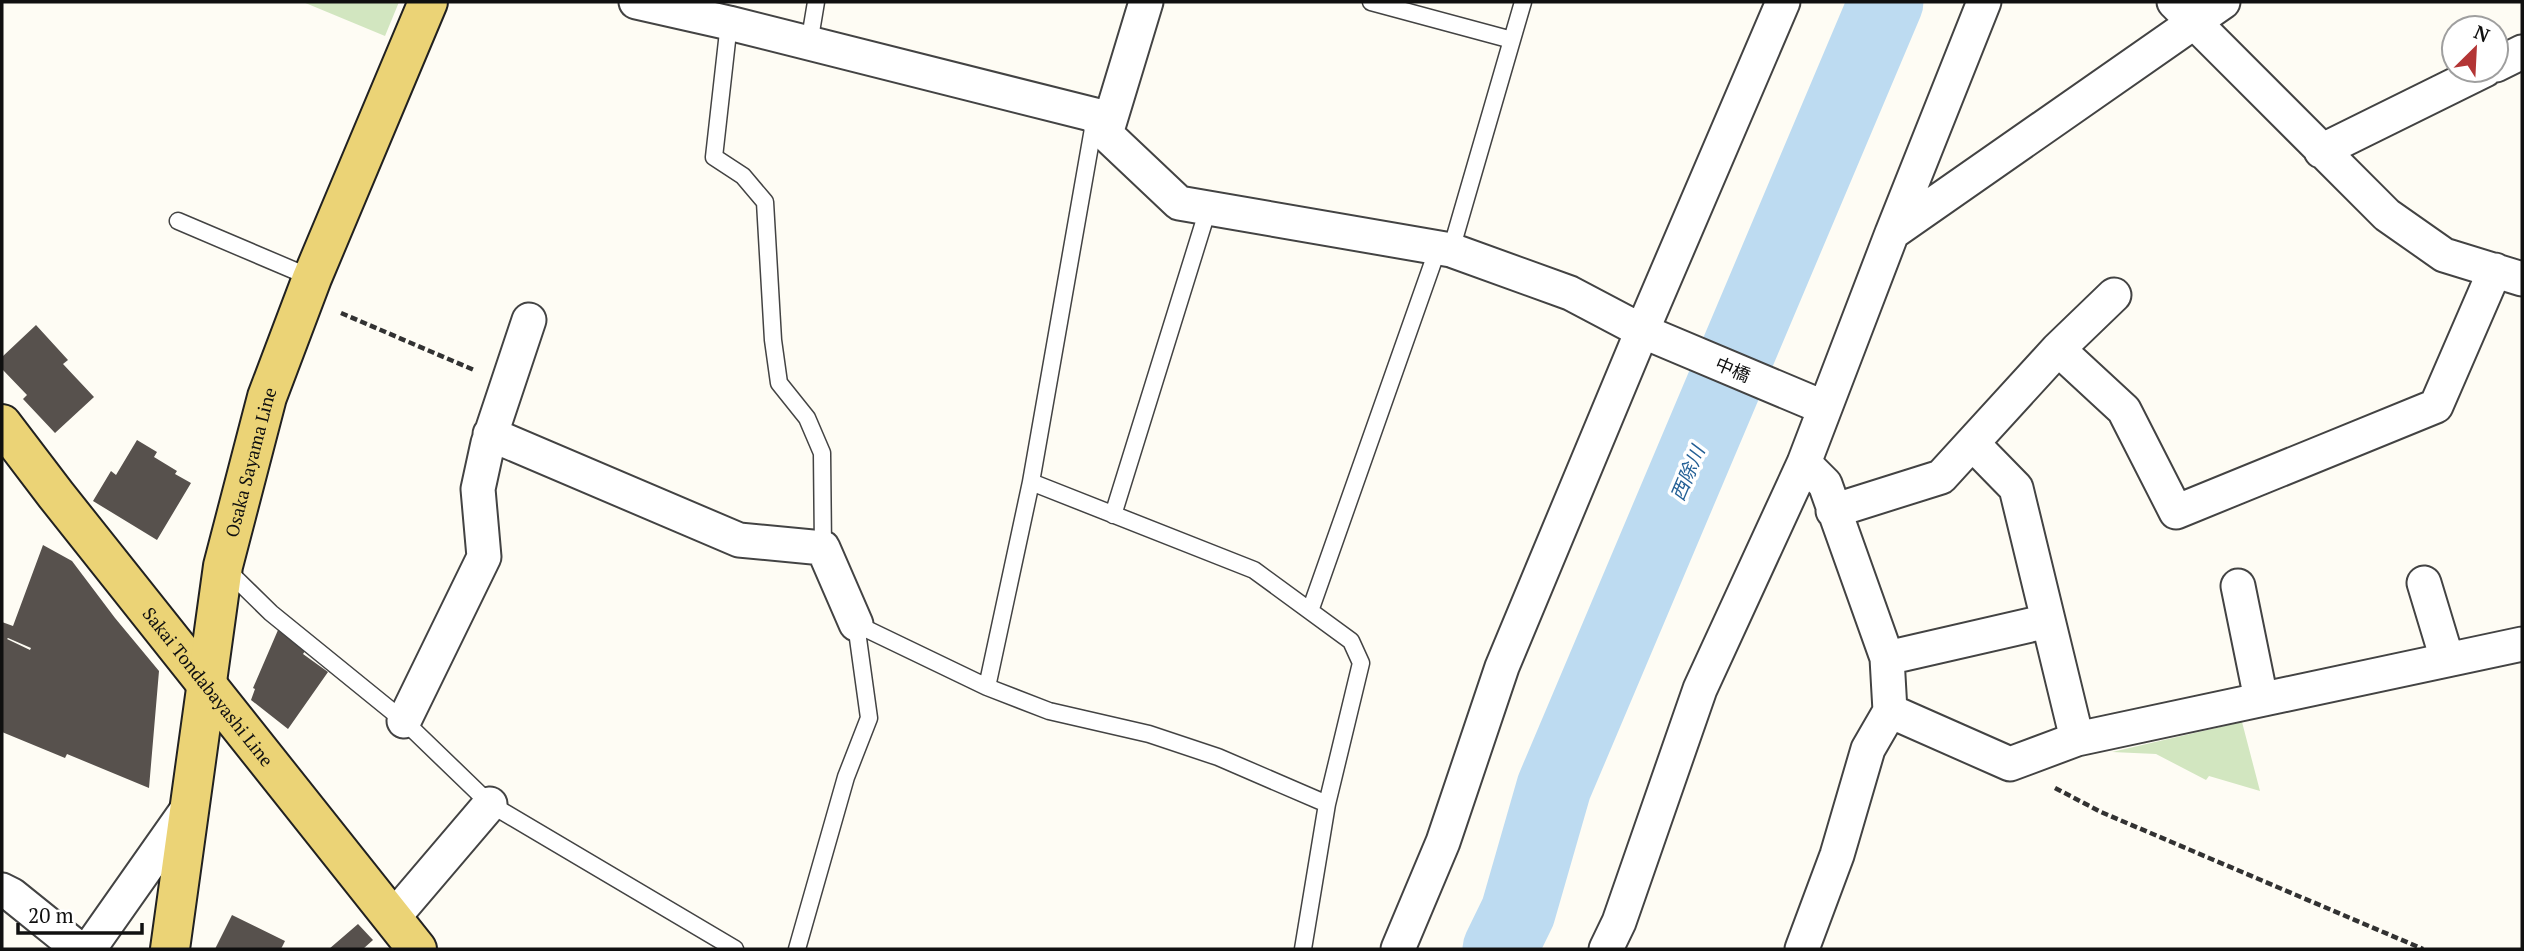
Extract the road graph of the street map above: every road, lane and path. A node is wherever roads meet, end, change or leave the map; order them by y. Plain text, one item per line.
1 (428, 2) edge
2 (816, 2) edge
3 (1146, 2) edge
4 (1371, 2) edge
5 (1523, 2) edge
6 (1783, 2) edge
7 (1984, 2) edge
8 (2223, 2) edge
9 (653, 4) edge
10 (2183, 12) edge
11 (729, 23) junction
12 (1512, 40) junction
13 (809, 44) junction
14 (2457, 84) edge
15 (1100, 125) junction
16 (2321, 151) junction
17 (1208, 209) junction
18 (178, 221) dead end
19 (1892, 233) junction
20 (1445, 249) junction
21 (2509, 274) edge
22 (308, 288) junction
23 (2114, 295) dead end
24 (529, 320) dead end
25 (1643, 331) junction
26 (2058, 349) junction
27 (507, 384) junction
28 (1824, 408) junction
29 (2, 424) edge
30 (490, 434) junction
31 (1972, 443) junction
32 (1804, 463) junction
33 (1031, 482) junction
34 (1833, 511) junction
35 (1114, 515) junction
36 (823, 548) junction
37 (223, 566) junction
38 (2424, 583) dead end
39 (2238, 586) dead end
40 (1310, 611) junction
41 (2048, 621) junction
42 (856, 624) junction
43 (2522, 644) edge
44 (1887, 658) junction
45 (2447, 659) junction
46 (206, 682) junction
47 (987, 687) junction
48 (2261, 699) junction
49 (1890, 711) junction
50 (404, 721) junction
51 (2077, 738) junction
52 (2010, 764) junction
53 (191, 804) junction
54 (490, 804) junction
55 (1327, 804) junction
56 (2, 890) edge
57 (392, 919) junction
58 (712, 944) edge
59 (79, 949) edge
60 (89, 949) edge
61 (170, 949) edge
62 (417, 949) edge
63 (735, 949) edge
64 (797, 949) edge
65 (1303, 949) edge
66 (1398, 949) edge
67 (1606, 949) edge
68 (1802, 949) edge
69 (2423, 949) edge

1 - 22 main road, Osaka Sayama Line
2 - 13 lane
3 - 15 street
4 - 12 lane
5 - 12 lane
6 - 25 street
7 - 19 street
8 - 10 street
9 - 11 street
10 - 16 street
10 - 19 street
11 - 13 street
11 - 36 lane
12 - 20 lane
13 - 15 street
14 - 16 street
15 - 17 street, 中橋
15 - 33 lane
16 - 21 street
17 - 20 street, 中橋
17 - 35 lane
18 - 22 lane
19 - 28 street
20 - 25 street, 中橋
20 - 40 lane
21 - 26 street
22 - 27 path
22 - 37 main road, Osaka Sayama Line
23 - 26 street
24 - 27 street
25 - 28 street, 中橋
25 - 66 street
26 - 31 street
27 - 30 street
28 - 32 street
29 - 46 main road, Sakai Tondabayashi Line
30 - 36 street
30 - 50 street
31 - 34 street
31 - 41 street
32 - 34 street
32 - 67 street
33 - 35 lane
33 - 47 lane
34 - 44 street
35 - 40 lane
36 - 42 street
37 - 46 main road, Osaka Sayama Line
37 - 50 lane
38 - 45 street
39 - 48 street
40 - 55 lane
41 - 44 street
41 - 51 street
42 - 47 lane
42 - 64 lane
43 - 45 street
44 - 49 street
45 - 48 street
46 - 53 main road, Osaka Sayama Line
46 - 57 main road, Sakai Tondabayashi Line
47 - 55 lane
48 - 51 street
49 - 52 street
49 - 68 street
50 - 54 lane
51 - 52 street
52 - 69 path
53 - 60 street
53 - 61 main road, Osaka Sayama Line
54 - 57 street
54 - 58 lane
55 - 65 lane
56 - 59 street
57 - 62 main road, Sakai Tondabayashi Line
58 - 63 lane

